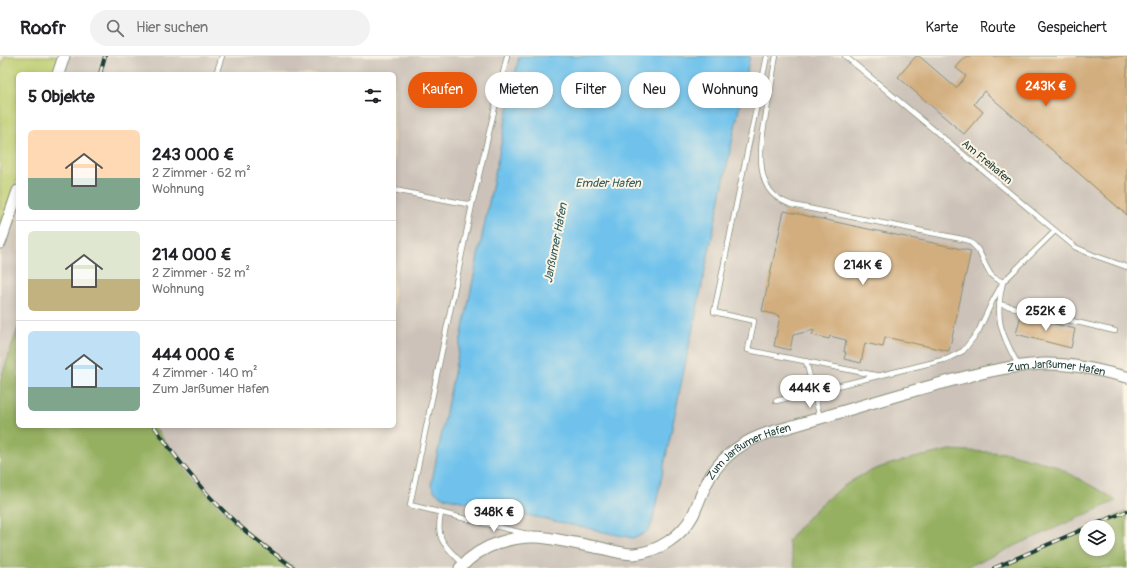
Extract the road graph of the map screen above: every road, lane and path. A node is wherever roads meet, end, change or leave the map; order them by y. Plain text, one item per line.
1 (64, 56) edge
2 (222, 56) edge
3 (507, 56) edge
4 (767, 56) edge
5 (776, 56) edge
6 (845, 56) edge
7 (59, 72) edge
8 (217, 72) edge
9 (396, 190) edge
10 (16, 197) edge
11 (472, 205) junction
12 (1056, 231) junction
13 (0, 243) edge
14 (1127, 267) edge
15 (1003, 282) junction
16 (999, 304) junction
17 (1115, 330) dead end
18 (806, 361) junction
19 (1019, 366) junction
20 (880, 376) junction
21 (1127, 377) edge
22 (814, 392) junction
23 (776, 401) dead end
24 (820, 418) junction
25 (441, 513) junction
26 (538, 537) junction
27 (461, 566) edge

1 - 7 street
2 - 8 lane
3 - 11 lane
4 - 18 lane
5 - 15 lane
6 - 12 lane, Am Freihafen
9 - 11 lane
10 - 13 street
11 - 25 lane
12 - 14 lane, Am Freihafen
12 - 15 lane
15 - 16 lane
15 - 20 lane
16 - 17 lane
16 - 19 lane
18 - 20 lane
18 - 22 lane
19 - 21 street, Zum Jarßumer Hafen
19 - 24 street, Zum Jarßumer Hafen
20 - 22 lane
22 - 23 lane
22 - 24 lane
24 - 26 street, Zum Jarßumer Hafen
25 - 26 lane
25 - 27 lane
26 - 27 street, Zum Jarßumer Hafen

